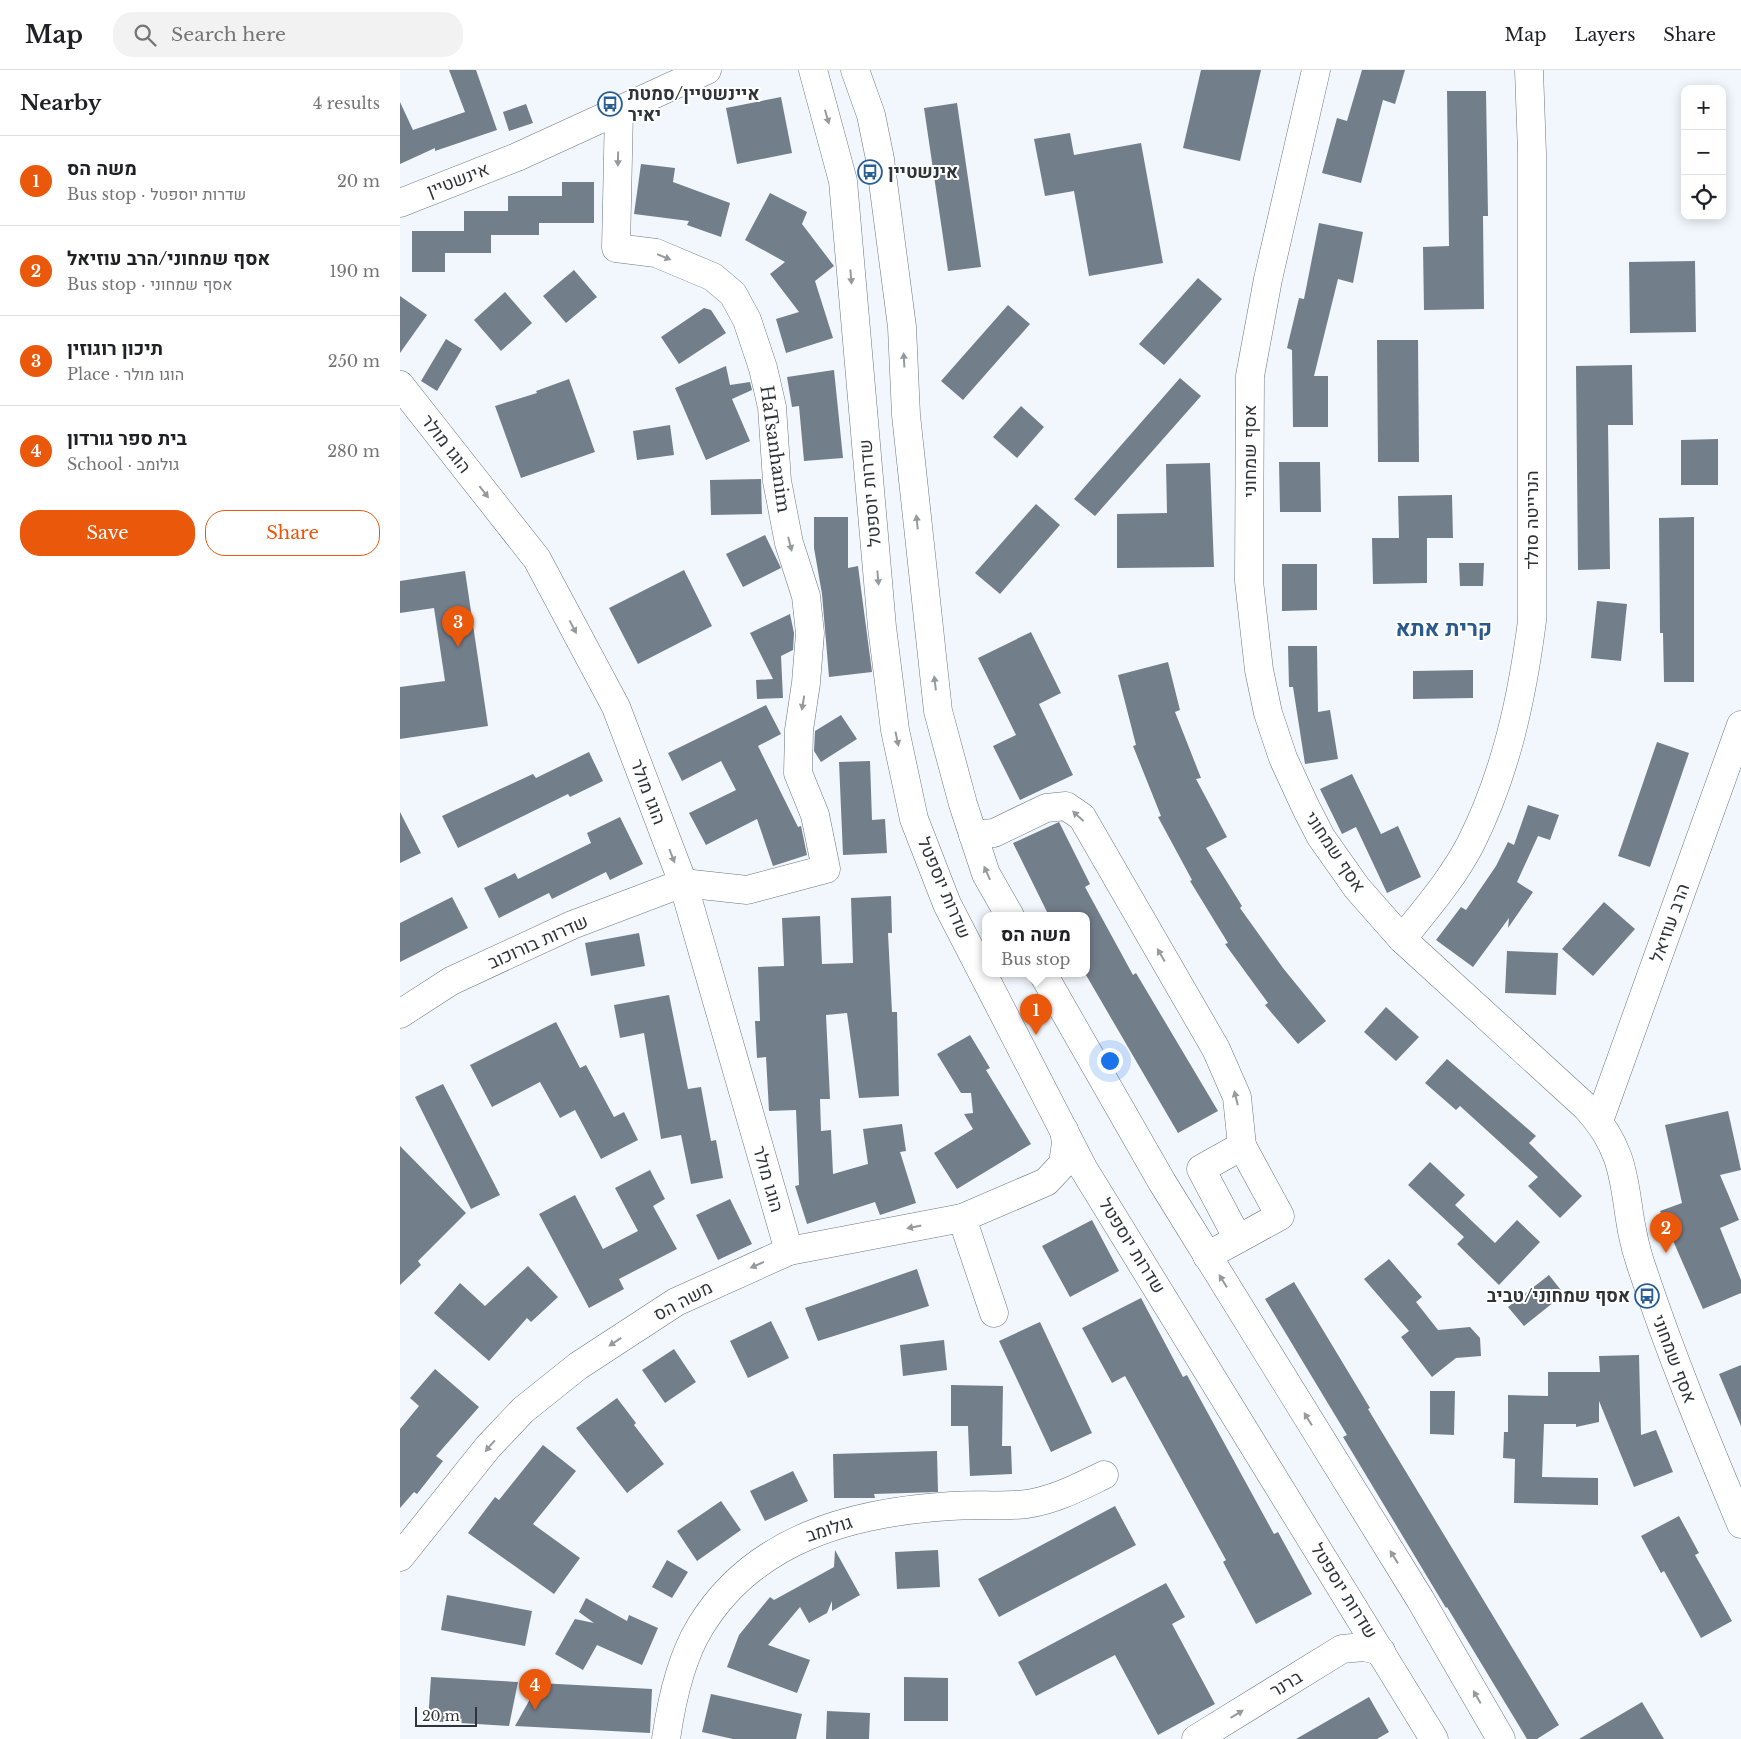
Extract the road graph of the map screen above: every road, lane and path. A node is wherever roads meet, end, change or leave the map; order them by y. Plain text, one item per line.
1 (707, 70) edge
2 (813, 70) edge
3 (1316, 70) edge
4 (1529, 70) edge
5 (856, 71) edge
6 (619, 110) junction
7 (400, 202) edge
8 (400, 385) edge
9 (1741, 725) edge
10 (973, 835) junction
11 (683, 884) junction
12 (1008, 912) edge
13 (1402, 939) junction
14 (982, 972) edge
15 (985, 977) edge
16 (1045, 977) edge
17 (400, 1014) edge
18 (1599, 1121) junction
19 (1063, 1129) junction
20 (1242, 1146) junction
21 (1046, 1182) junction
22 (1102, 1199) junction
23 (962, 1218) junction
24 (1238, 1239) junction
25 (789, 1251) junction
26 (1208, 1256) junction
27 (994, 1313) dead end
28 (1104, 1475) dead end
29 (1741, 1524) edge
30 (400, 1557) edge
31 (1381, 1651) junction
32 (666, 1739) edge
33 (1196, 1739) edge
34 (1434, 1739) edge
35 (1501, 1739) edge

1 - 6 street, אינשטיין
2 -> 14 street, שדרות יוספטל
3 - 13 street, אסף שמחוני
4 - 13 street, הנרייטה סולד
10 -> 5 street
6 - 7 street, אינשטיין
6 -> 11 street, HaTsanhanim
8 -> 11 street, הוגו מולר
9 - 18 street, הרב עוזיאל
12 -> 10 street
20 -> 10 street
11 - 17 street, שדרות בורוכוב
11 - 25 street, הוגו מולר
13 - 18 street, אסף שמחוני
15 -> 19 street, שדרות יוספטל
16 - 26 street
18 - 29 street, אסף שמחוני
19 - 21 street, משה הס
19 - 22 street, שדרות יוספטל
20 - 24 street
20 - 24 street
21 - 22 street, משה הס
21 - 23 street, משה הס
22 - 31 street, שדרות יוספטל
23 -> 25 street, משה הס
23 - 27 street
24 - 26 street
25 -> 30 street, משה הס
35 -> 26 street
28 - 32 street, גולומב
33 -> 31 street, ברנר
31 - 34 street, שדרות יוספטל

